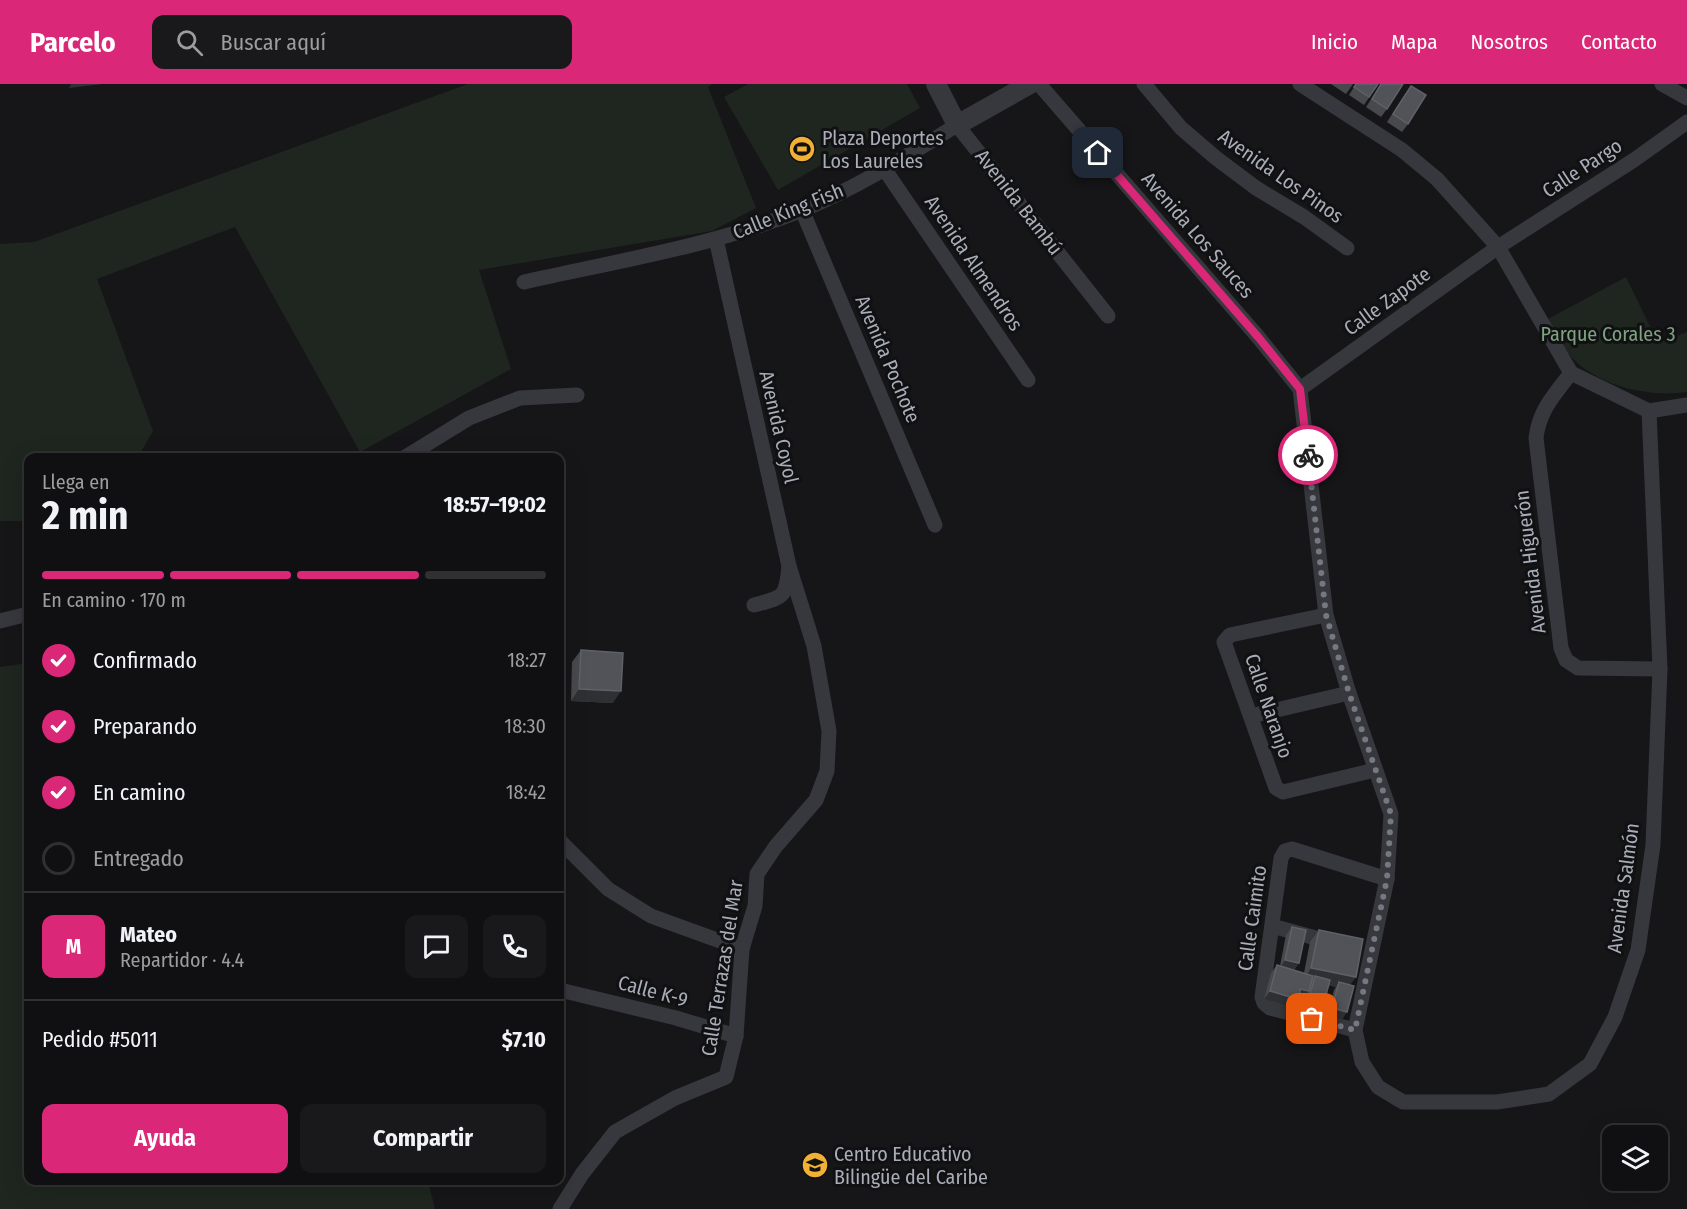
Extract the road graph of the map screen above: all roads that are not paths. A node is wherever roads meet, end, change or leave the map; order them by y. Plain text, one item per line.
1 (936, 84) edge
2 (1030, 84) edge
3 (1039, 84) edge
4 (1144, 84) edge
5 (1300, 84) edge
6 (1662, 84) edge
7 (1687, 98) edge
8 (1687, 122) edge
9 (957, 125) junction
10 (885, 170) junction
11 (802, 210) junction
12 (716, 239) junction
13 (1498, 247) junction
14 (1347, 248) dead end
15 (524, 282) dead end
16 (1108, 316) dead end
17 (1571, 373) junction
18 (1028, 380) dead end
19 (1300, 389) junction
20 (577, 395) dead end
21 (1687, 405) edge
22 (1649, 411) junction
23 (412, 453) edge
24 (935, 525) dead end
25 (789, 566) junction
26 (754, 605) dead end
27 (24, 615) edge
28 (1326, 615) junction
29 (0, 621) edge
30 (1660, 669) junction
31 (1349, 693) junction
32 (1251, 716) junction
33 (1376, 770) junction
34 (564, 845) edge
35 (1387, 879) junction
36 (1272, 926) junction
37 (742, 949) junction
38 (1361, 950) junction
39 (564, 991) edge
40 (1355, 1030) junction
41 (736, 1036) junction
42 (560, 1209) edge

1 - 9 street, Avenida Bambú
2 - 9 street, Calle King Fish
3 - 19 street, Avenida Los Sauces
4 - 14 street, Avenida Los Pinos
5 - 13 street
6 - 7 street
8 - 13 street, Calle Pargo
9 - 10 street, Calle King Fish
9 - 16 street, Avenida Bambú
10 - 11 street, Calle King Fish
10 - 18 street, Avenida Almendros
11 - 12 street, Calle King Fish
11 - 24 street, Avenida Pochote
12 - 15 street, Calle King Fish
12 - 25 street, Avenida Coyol
13 - 17 street
13 - 19 street, Calle Zapote
17 - 22 street
17 - 30 street, Avenida Higuerón
19 - 28 street, Avenida Salmón
20 - 23 street
21 - 22 street
22 - 30 street, Avenida Salmón
25 - 26 street, Avenida Coyol
25 - 37 street, Calle Terrazas del Mar
27 - 29 street
28 - 31 street, Avenida Salmón
28 - 32 street, Calle Naranjo
30 - 40 street, Avenida Salmón
31 - 32 street
31 - 33 street, Avenida Salmón
32 - 33 street, Calle Naranjo
33 - 35 street, Avenida Salmón
34 - 37 street
35 - 36 street, Calle Caimito
35 - 38 street, Avenida Salmón
36 - 38 street
36 - 40 street, Calle Caimito
37 - 41 street, Calle Terrazas del Mar
38 - 40 street, Avenida Salmón
39 - 41 street, Calle K-9
41 - 42 street, Calle Terrazas del Mar

